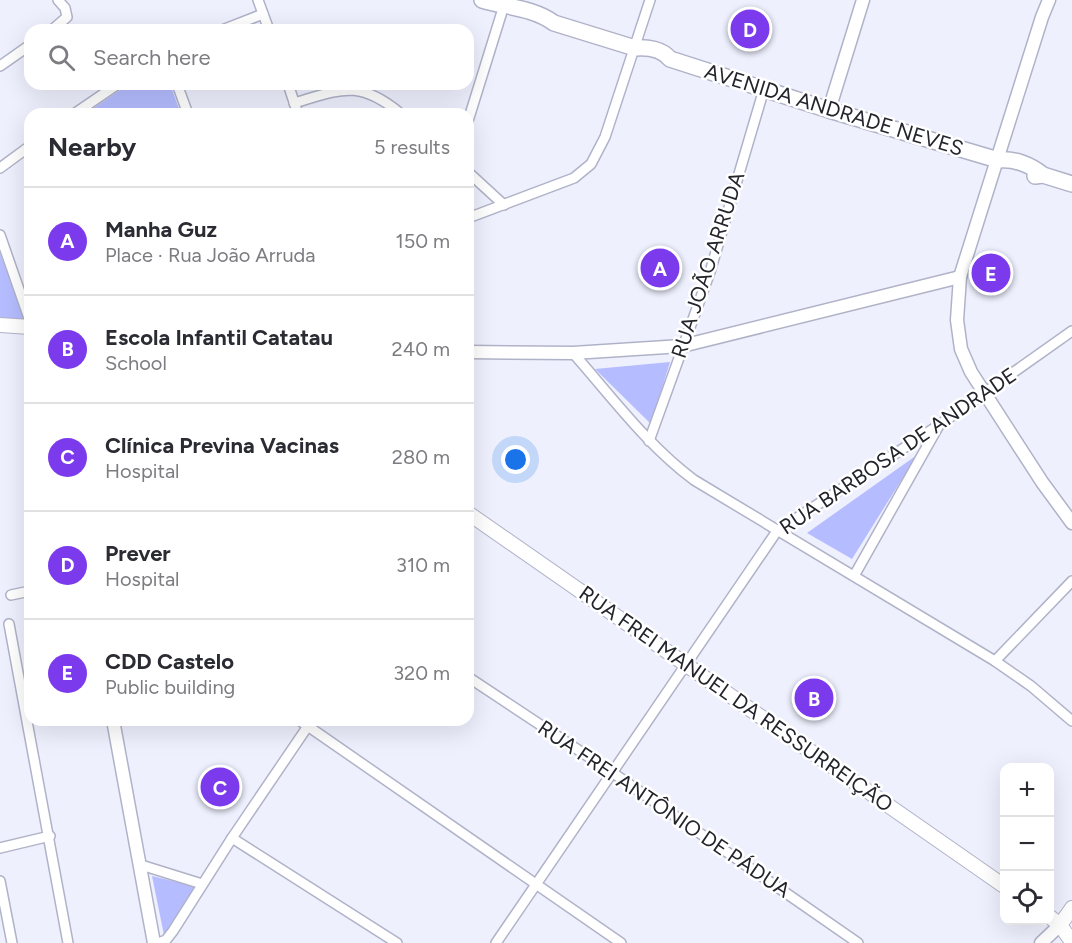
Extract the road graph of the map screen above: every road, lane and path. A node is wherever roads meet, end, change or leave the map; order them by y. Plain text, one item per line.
1 (58, 0) edge
2 (258, 0) edge
3 (482, 0) edge
4 (650, 0) edge
5 (862, 0) edge
6 (1049, 0) edge
7 (505, 3) edge
8 (263, 14) junction
9 (59, 24) edge
10 (237, 24) edge
11 (267, 24) edge
12 (635, 48) junction
13 (24, 49) edge
14 (0, 66) edge
15 (764, 89) junction
16 (109, 90) edge
17 (179, 90) edge
18 (290, 90) edge
19 (341, 90) edge
20 (355, 90) edge
21 (294, 103) junction
22 (84, 108) edge
23 (186, 108) edge
24 (296, 108) edge
25 (393, 108) edge
26 (472, 108) edge
27 (829, 110) junction
28 (24, 150) edge
29 (998, 160) junction
30 (0, 168) edge
31 (474, 178) edge
32 (1072, 184) edge
33 (504, 205) junction
34 (474, 216) edge
35 (0, 235) edge
36 (960, 277) junction
37 (24, 304) edge
38 (0, 325) edge
39 (24, 327) edge
40 (1072, 331) edge
41 (682, 346) junction
42 (474, 352) edge
43 (573, 353) junction
44 (983, 393) junction
45 (939, 425) junction
46 (649, 441) junction
47 (474, 517) edge
48 (1072, 523) edge
49 (777, 531) junction
50 (854, 576) junction
51 (1072, 581) edge
52 (24, 592) edge
53 (11, 595) dead end
54 (9, 624) dead end
55 (995, 661) junction
56 (686, 663) junction
57 (474, 680) edge
58 (24, 702) edge
59 (1072, 721) edge
60 (29, 726) edge
61 (114, 726) edge
62 (308, 726) edge
63 (314, 726) edge
64 (613, 773) junction
65 (50, 836) junction
66 (232, 838) junction
67 (0, 848) edge
68 (141, 865) junction
69 (0, 881) edge
70 (1000, 883) edge
71 (202, 884) junction
72 (536, 885) junction
73 (1072, 908) edge
74 (1055, 921) edge
75 (1072, 942) edge
76 (12, 943) edge
77 (68, 943) edge
78 (156, 943) edge
79 (396, 943) edge
80 (496, 943) edge
81 (621, 943) edge
82 (858, 943) edge
83 (1041, 943) edge

1 - 9 street
2 - 8 street
3 - 7 main road, AVENIDA ANDRADE NEVES
4 - 12 street
5 - 27 street
6 - 29 street
7 - 12 main road, AVENIDA ANDRADE NEVES
7 - 26 street
8 - 10 street
8 - 11 street
12 - 15 main road, AVENIDA ANDRADE NEVES
12 - 33 street
13 - 14 street
15 - 27 main road, AVENIDA ANDRADE NEVES
15 - 41 street, RUA JOÃO ARRUDA
16 - 22 street
17 - 23 street
18 - 21 street
19 - 21 street
20 - 25 street
21 - 24 street
27 - 29 main road, AVENIDA ANDRADE NEVES
28 - 30 street
29 - 32 main road, AVENIDA ANDRADE NEVES
29 - 36 street
31 - 33 street
33 - 34 street
35 - 37 street
36 - 41 street
36 - 44 street
38 - 39 main road
40 - 44 street, RUA BARBOSA DE ANDRADE
41 - 43 street
41 - 46 street, RUA JOÃO ARRUDA
42 - 43 street
43 - 46 street
44 - 45 street, RUA BARBOSA DE ANDRADE
44 - 48 street
45 - 49 street, RUA BARBOSA DE ANDRADE
45 - 50 street
46 - 49 street
47 - 56 main road, RUA FREI MANUEL DA RESSURREIÇÃO
49 - 50 street
49 - 56 street, RUA BARBOSA DE ANDRADE
50 - 55 street
51 - 55 street
52 - 53 street
54 - 58 street
55 - 59 street
56 - 64 street, RUA BARBOSA DE ANDRADE
56 - 70 main road, RUA FREI MANUEL DA RESSURREIÇÃO
57 - 64 street, RUA FREI ANTÔNIO DE PÁDUA
60 - 65 street
61 - 68 street
62 - 66 street
63 - 72 street
64 - 72 street, RUA BARBOSA DE ANDRADE
64 - 82 street, RUA FREI ANTÔNIO DE PÁDUA
65 - 67 street
65 - 77 street
66 - 71 street
66 - 79 street
68 - 71 street
68 - 78 street
69 - 76 street
71 - 78 street
72 - 80 street, RUA BARBOSA DE ANDRADE
72 - 81 street
73 - 74 main road
74 - 75 main road
74 - 83 street

